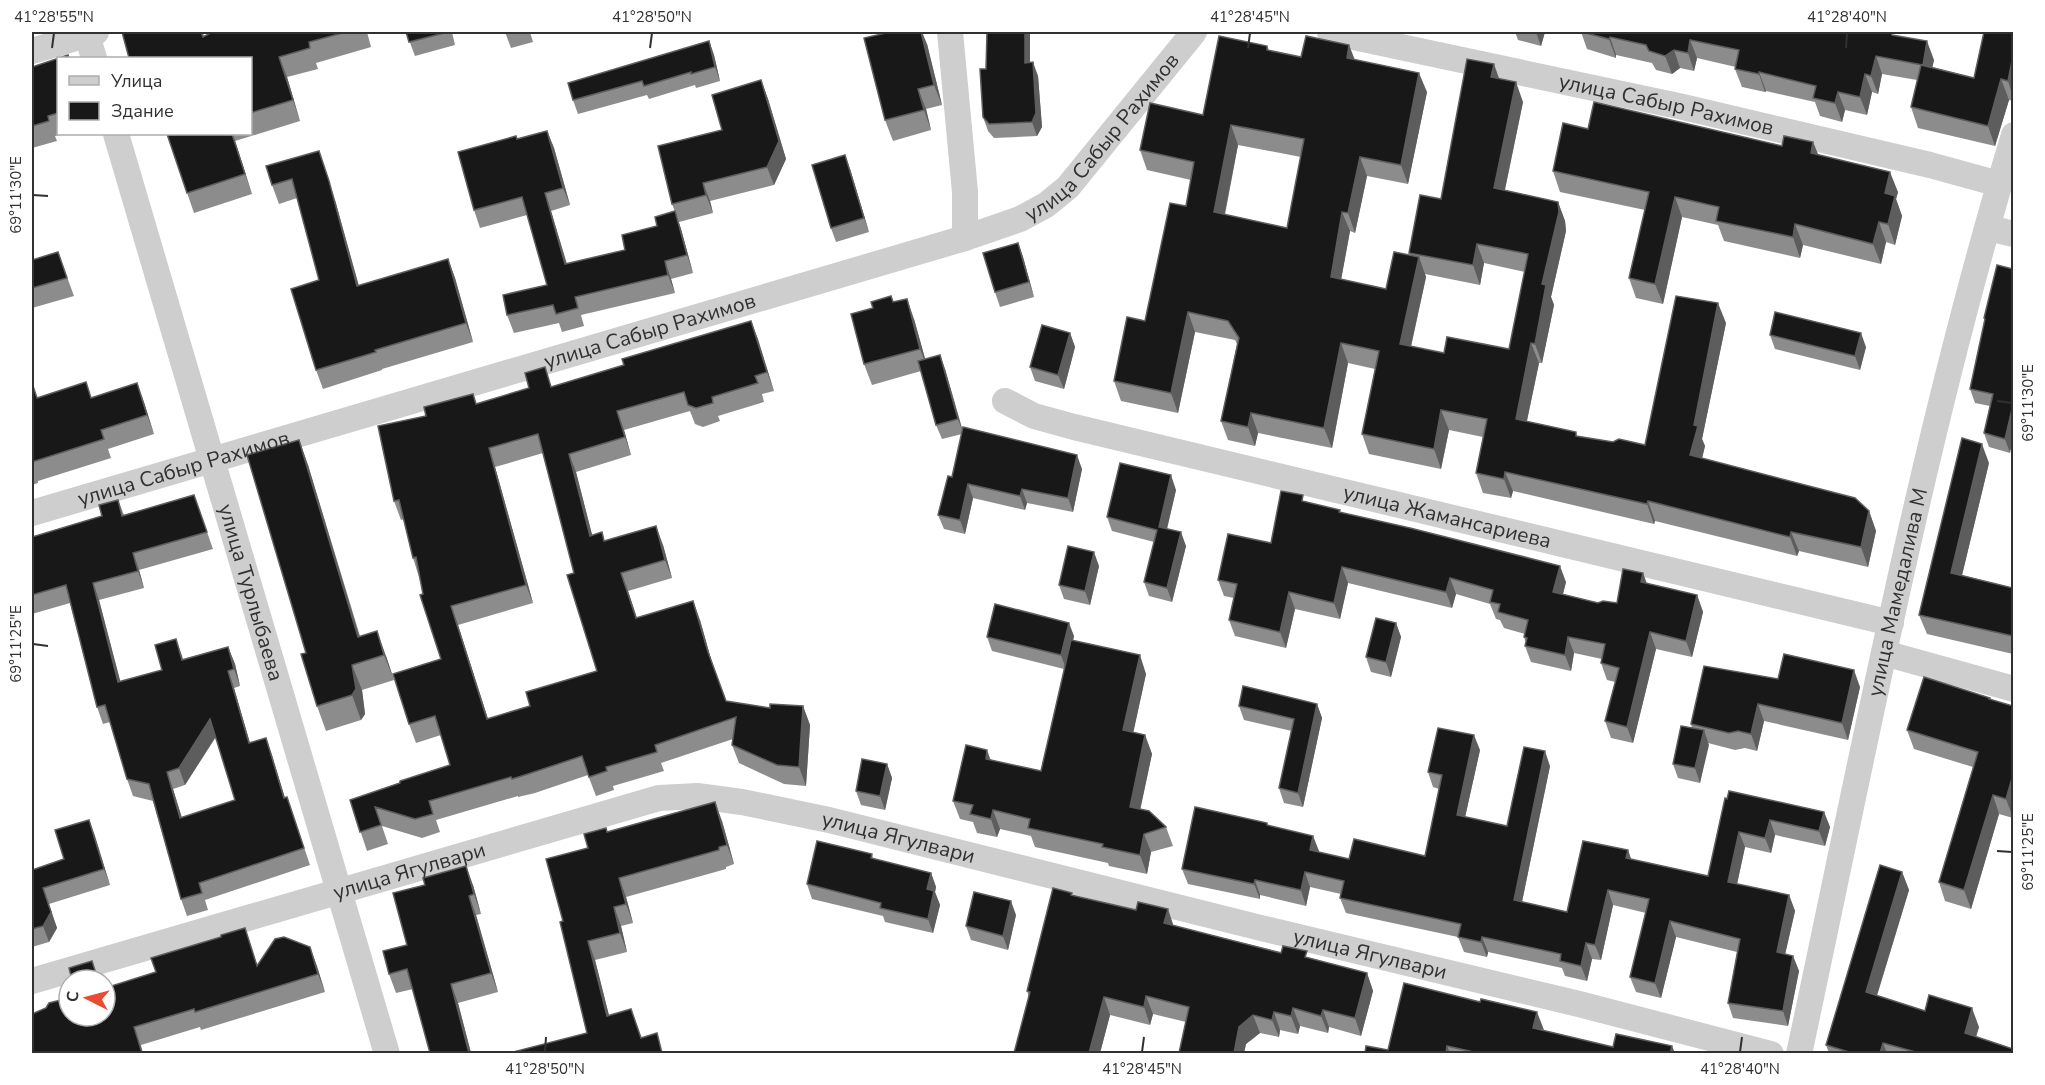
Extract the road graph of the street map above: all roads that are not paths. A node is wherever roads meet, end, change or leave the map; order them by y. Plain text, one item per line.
1 (90, 32) edge
2 (950, 32) edge
3 (1194, 32) edge
4 (1330, 32) edge
5 (32, 51) edge
6 (94, 57) edge
7 (116, 135) edge
8 (2013, 135) edge
9 (1999, 184) junction
10 (1988, 228) junction
11 (2013, 234) edge
12 (964, 238) junction
13 (1005, 401) dead end
14 (212, 460) junction
15 (32, 513) edge
16 (1891, 623) junction
17 (1884, 653) junction
18 (2013, 689) edge
19 (338, 892) junction
20 (32, 981) edge
21 (387, 1053) edge
22 (1771, 1053) edge
23 (1799, 1053) edge

1 - 5 street
1 - 6 street
2 - 12 street
3 - 12 street, улица Сабыр Рахимов
4 - 9 street, улица Сабыр Рахимов
7 - 14 street, улица Турлыбаева
8 - 9 street, улица Мамедалива М
9 - 10 street, улица Мамедалива М
10 - 11 street
10 - 16 street, улица Мамедалива М
12 - 14 street, улица Сабыр Рахимов
13 - 16 street, улица Жамансариева
14 - 15 street, улица Сабыр Рахимов
14 - 19 street, улица Турлыбаева
16 - 17 street, улица Мамедалива М
17 - 18 street
17 - 23 street, улица Мамедалива М
19 - 20 street, улица Ягулвари
19 - 21 street, улица Турлыбаева
19 - 22 street, улица Ягулвари

